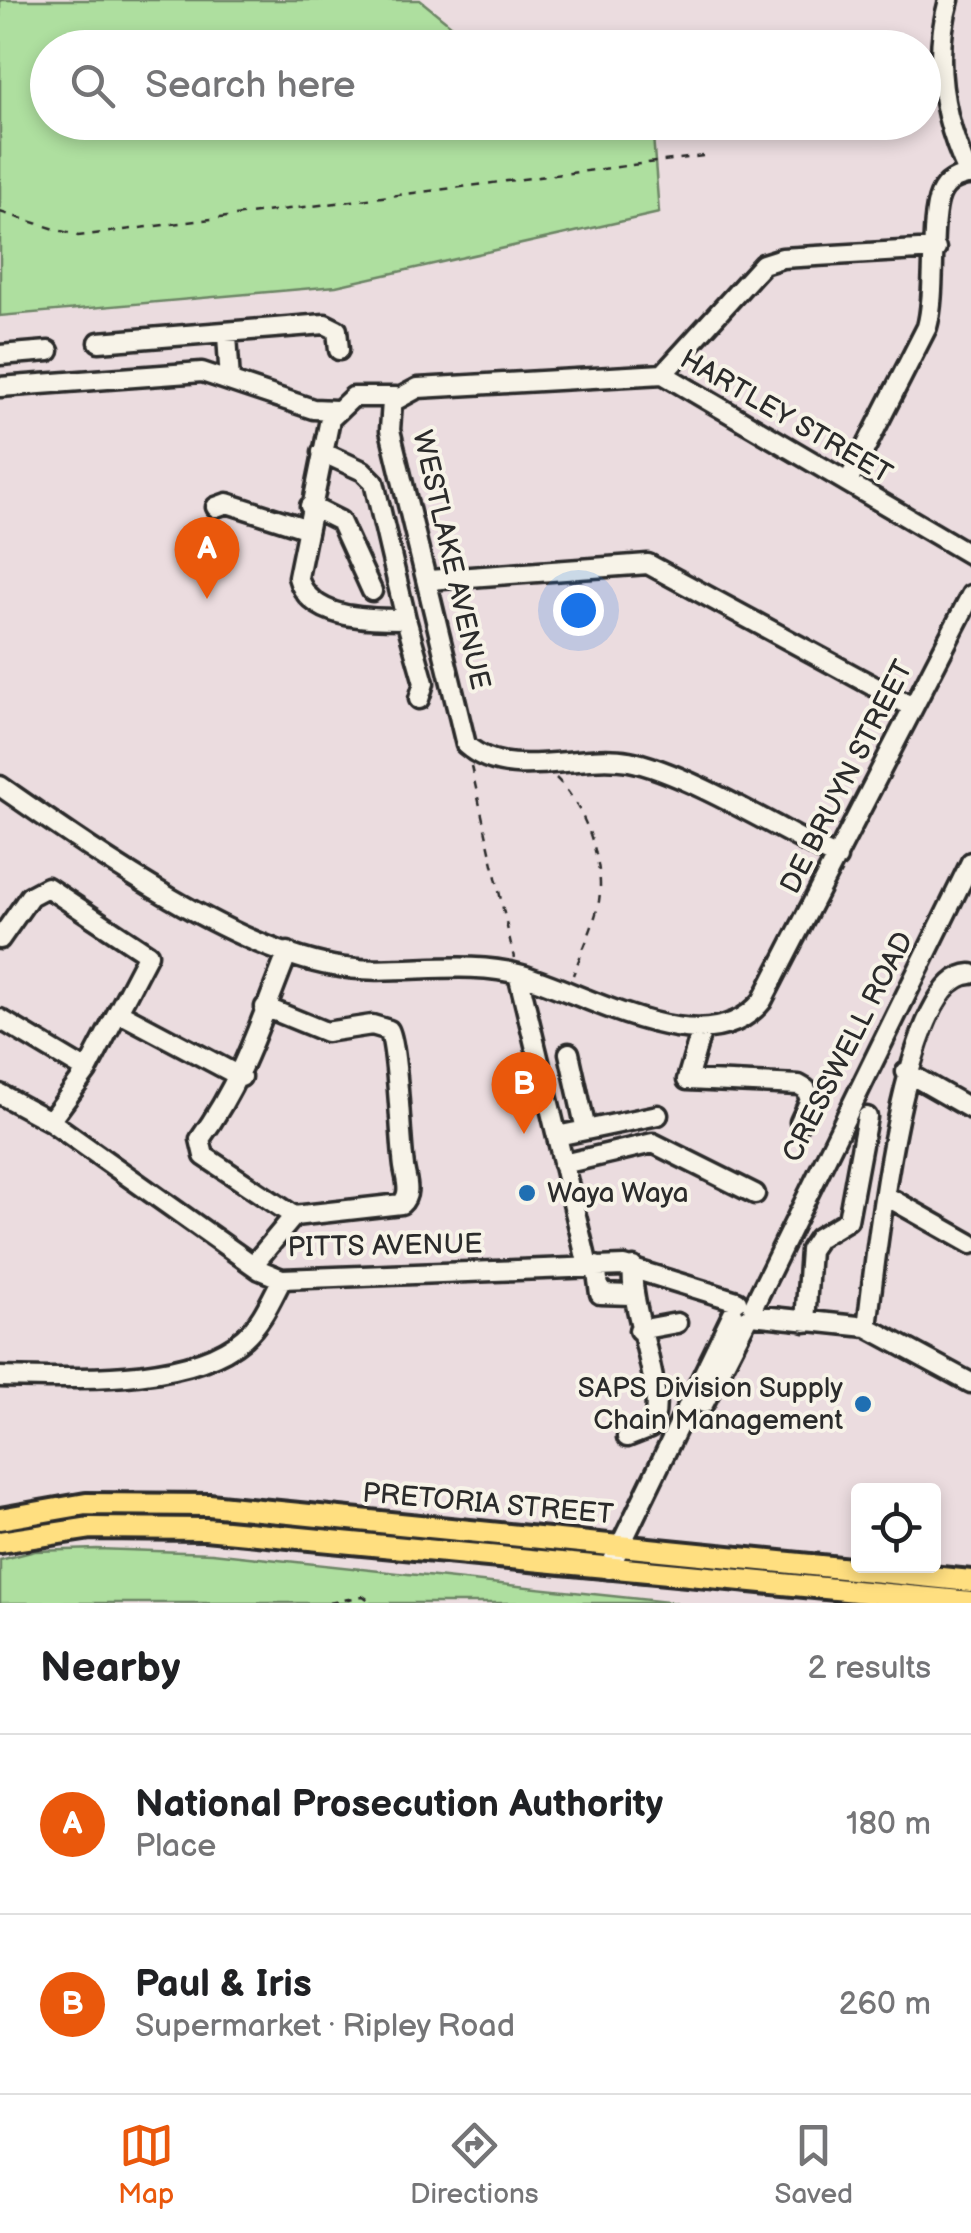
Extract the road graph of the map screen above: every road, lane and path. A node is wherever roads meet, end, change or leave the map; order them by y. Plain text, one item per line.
1 (949, 0) edge
2 (941, 54) edge
3 (941, 68) edge
4 (703, 156) dead end
5 (970, 174) edge
6 (0, 212) edge
7 (936, 249) junction
8 (227, 335) junction
9 (99, 342) dead end
10 (339, 350) dead end
11 (48, 351) dead end
12 (0, 355) edge
13 (663, 374) junction
14 (230, 381) junction
15 (0, 387) edge
16 (353, 397) junction
17 (289, 400) junction
18 (393, 402) junction
19 (336, 410) junction
20 (322, 452) junction
21 (848, 482) junction
22 (310, 506) junction
23 (216, 507) dead end
24 (306, 528) junction
25 (971, 555) edge
26 (429, 580) junction
27 (372, 591) dead end
28 (971, 595) edge
29 (406, 619) junction
30 (419, 698) dead end
31 (912, 707) junction
32 (466, 745) junction
33 (540, 762) junction
34 (0, 786) edge
35 (837, 858) junction
36 (971, 862) edge
37 (0, 937) edge
38 (288, 952) junction
39 (518, 974) junction
40 (971, 974) edge
41 (568, 991) junction
42 (265, 1007) junction
43 (120, 1013) junction
44 (0, 1019) edge
45 (702, 1032) junction
46 (569, 1053) dead end
47 (88, 1071) junction
48 (906, 1072) junction
49 (242, 1077) junction
50 (0, 1094) edge
51 (971, 1110) edge
52 (658, 1115) dead end
53 (868, 1116) dead end
54 (50, 1121) junction
55 (800, 1122) dead end
56 (586, 1130) junction
57 (557, 1136) junction
58 (564, 1164) junction
59 (755, 1194) dead end
60 (886, 1196) junction
61 (294, 1216) junction
62 (971, 1244) edge
63 (253, 1264) junction
64 (592, 1266) junction
65 (633, 1267) junction
66 (282, 1279) junction
67 (632, 1295) junction
68 (742, 1310) junction
69 (804, 1322) junction
70 (677, 1323) dead end
71 (867, 1327) junction
72 (639, 1330) junction
73 (0, 1378) edge
74 (971, 1383) edge
75 (627, 1437) dead end
76 (0, 1519) edge
77 (0, 1542) edge
78 (629, 1544) junction
79 (616, 1570) junction
80 (971, 1581) edge
81 (971, 1602) edge
82 (329, 1603) edge
83 (373, 1603) edge

1 - 2 street
3 - 5 street
4 - 6 path
5 - 7 street
7 - 13 street
7 - 21 street
8 - 9 street
8 - 10 street
8 - 14 street
11 - 12 street
13 - 18 street, HARTLEY STREET
13 - 21 street, HARTLEY STREET
14 - 15 street
14 - 17 street
16 - 17 street, HARTLEY STREET
16 - 18 street, HARTLEY STREET
16 - 19 street
17 - 19 street
18 - 26 street, WESTLAKE AVENUE
19 - 20 street
20 - 22 street
20 - 29 street
21 - 25 street, HARTLEY STREET
22 - 24 street
22 - 27 street
23 - 24 street
24 - 29 street
26 - 31 street
26 - 32 street, WESTLAKE AVENUE
28 - 31 street, DE BRUYN STREET
29 - 30 street
31 - 35 street, DE BRUYN STREET
32 - 33 street
32 - 39 path
33 - 35 street
33 - 41 path
34 - 38 street
35 - 45 street, DE BRUYN STREET
36 - 68 street, CRESSWELL ROAD
37 - 43 street
38 - 39 street
38 - 42 street
39 - 41 street
39 - 57 street
40 - 48 street
41 - 45 street
42 - 49 street
42 - 61 street
43 - 47 street
43 - 49 street
44 - 47 street
45 - 55 street
46 - 56 street
47 - 54 street
48 - 51 street
48 - 60 street
49 - 61 street
50 - 54 street, PITTS AVENUE
52 - 56 street
53 - 69 street
54 - 63 street, PITTS AVENUE
56 - 57 street
57 - 58 street
58 - 59 street
58 - 64 street
60 - 62 street
60 - 71 street
61 - 63 street
63 - 66 street, PITTS AVENUE
64 - 65 street, PITTS AVENUE
64 - 66 street, PITTS AVENUE
64 - 67 street
65 - 67 street
65 - 68 street, PITTS AVENUE
66 - 73 street
67 - 72 street
68 - 69 street
68 - 78 street, CRESSWELL ROAD
69 - 71 street
70 - 72 street
71 - 74 street
72 - 75 street
76 - 78 main road, PRETORIA STREET
77 - 79 main road, PRETORIA STREET
78 - 79 street, CRESSWELL ROAD
78 - 80 main road, PRETORIA STREET
79 - 81 main road, PRETORIA STREET
82 - 83 path

